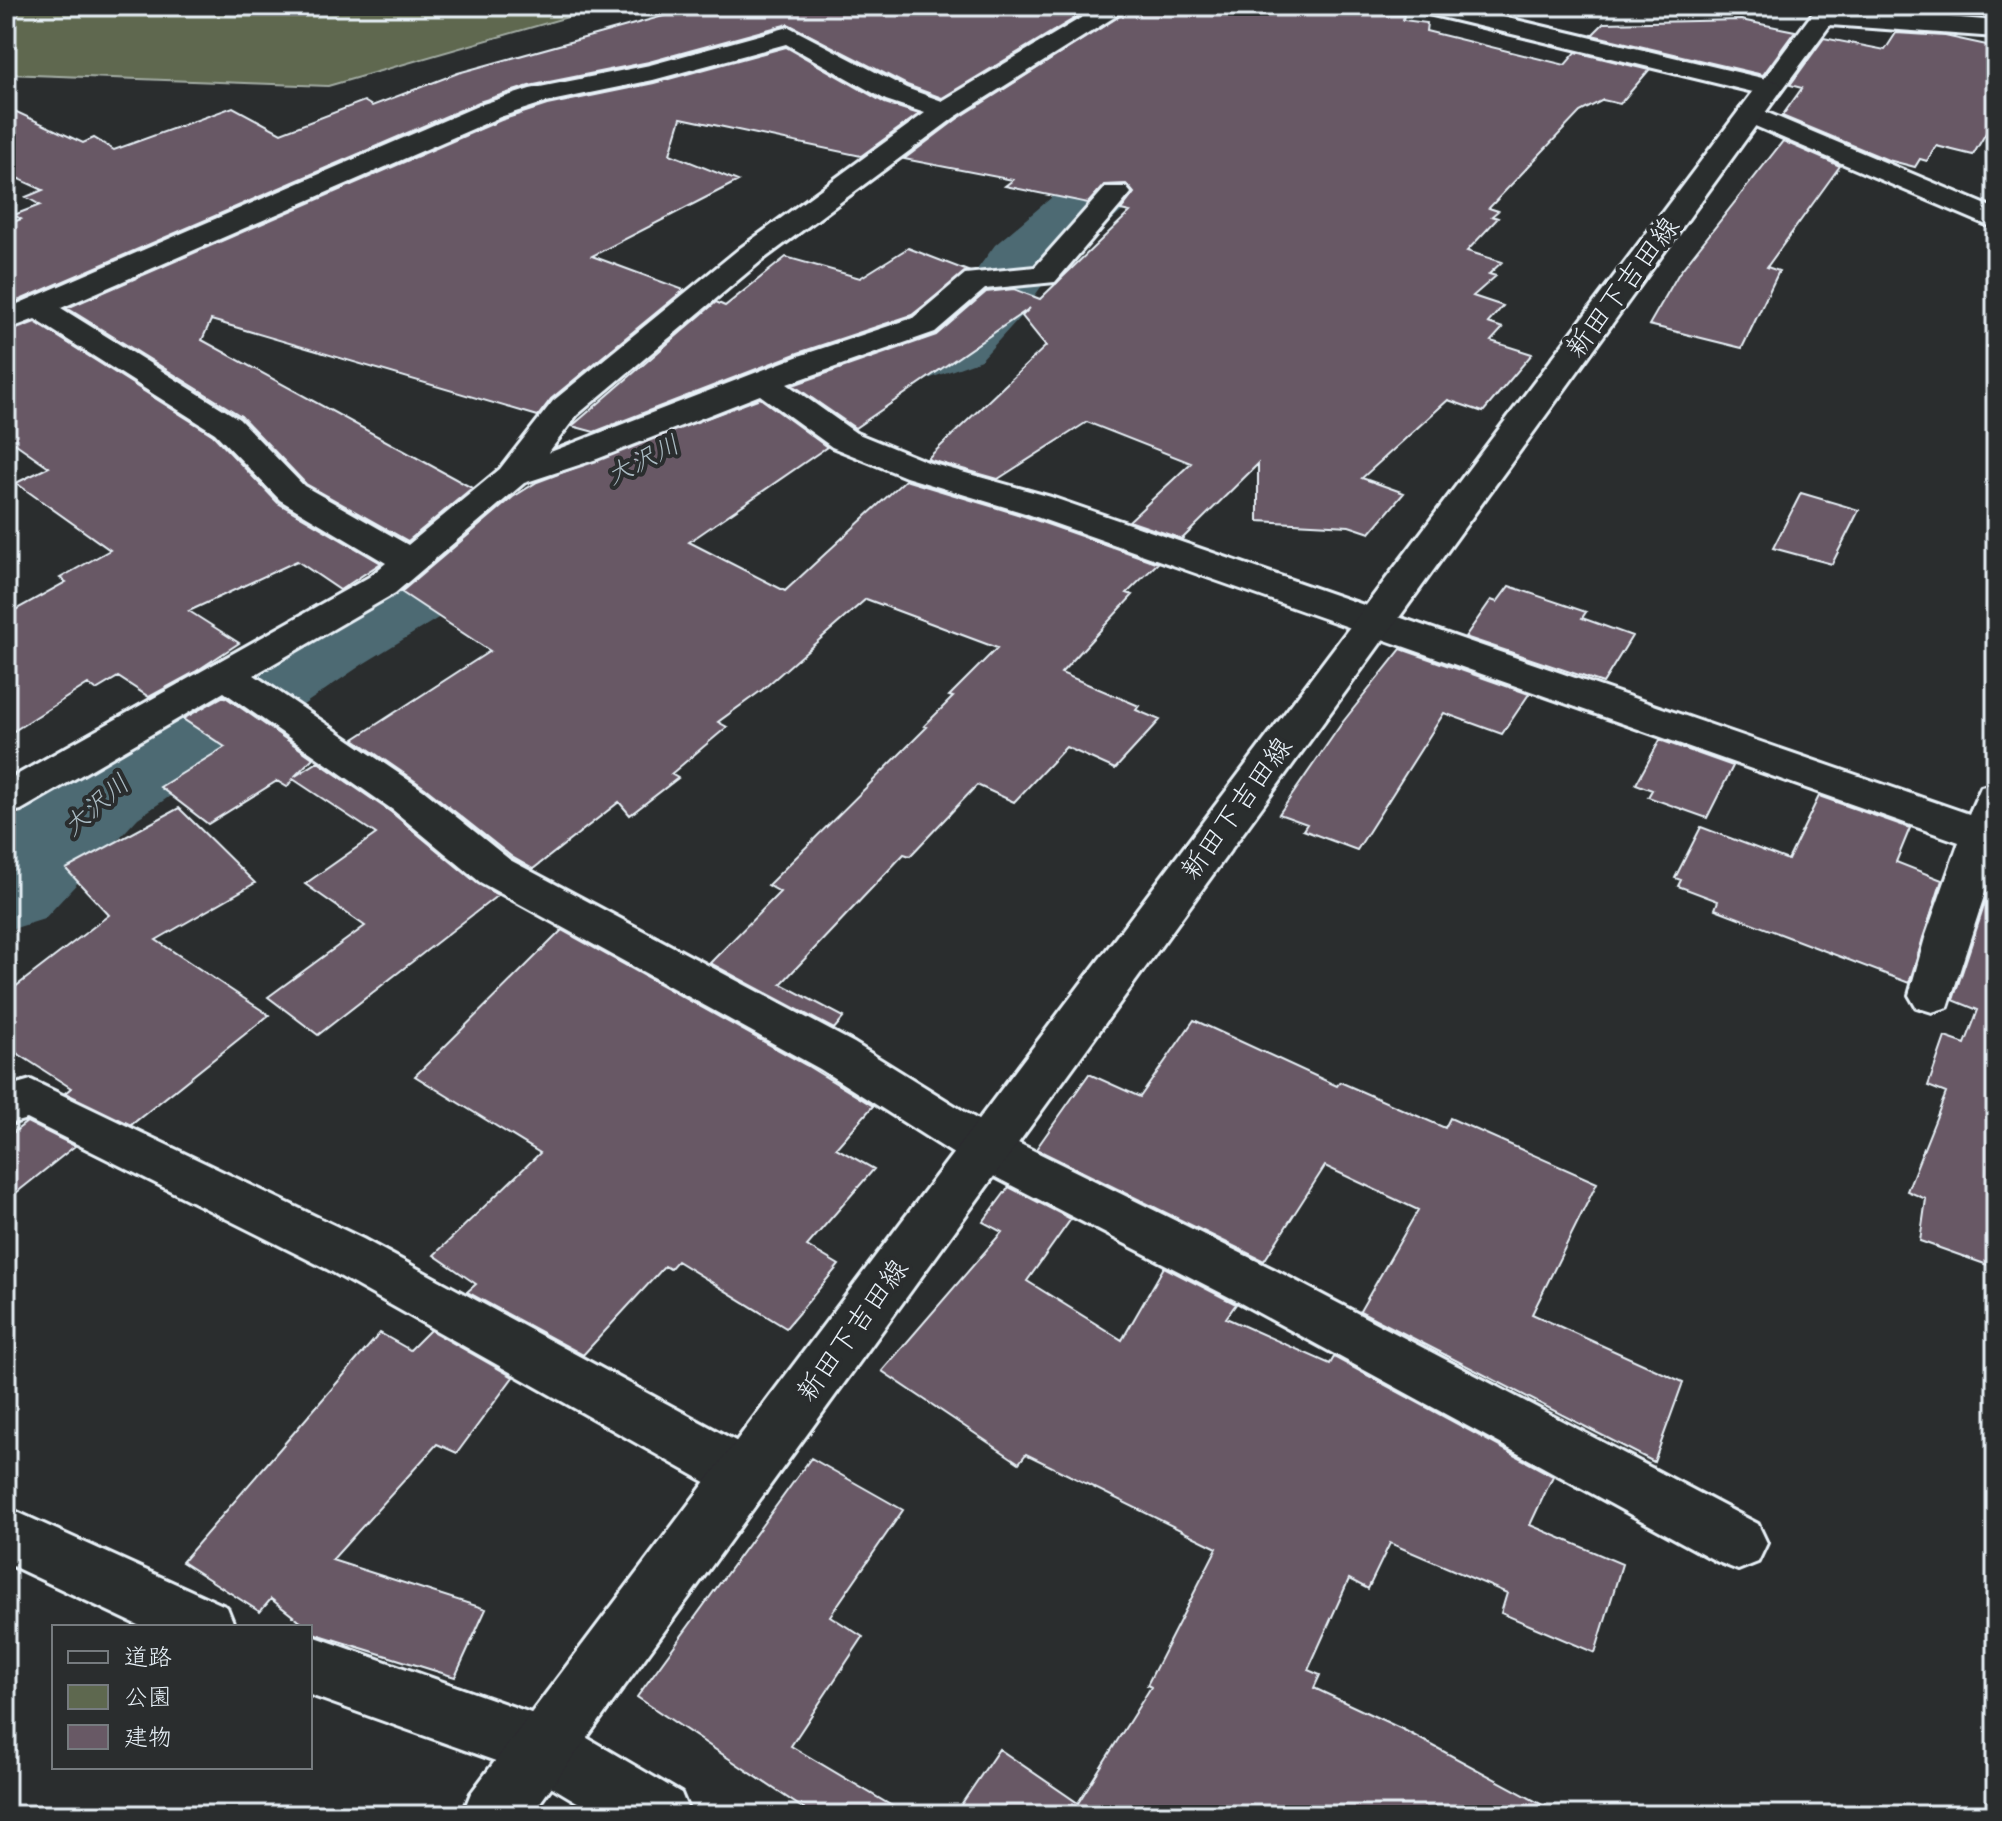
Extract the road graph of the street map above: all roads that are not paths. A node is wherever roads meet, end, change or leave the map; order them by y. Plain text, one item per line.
1 (1119, 6) edge
2 (1425, 6) edge
3 (1827, 11) edge
4 (1996, 29) edge
5 (1760, 101) junction
6 (945, 111) junction
7 (1116, 193) dead end
8 (1996, 220) edge
9 (37, 307) junction
10 (6, 320) edge
11 (763, 382) junction
12 (512, 476) junction
13 (408, 560) junction
14 (1375, 621) junction
15 (225, 674) junction
16 (6, 800) edge
17 (1992, 823) edge
18 (1932, 995) dead end
19 (6, 1106) edge
20 (985, 1149) junction
21 (745, 1475) junction
22 (6, 1534) edge
23 (1738, 1543) dead end
24 (202, 1625) edge
25 (312, 1666) edge
26 (543, 1747) junction
27 (493, 1815) edge
28 (659, 1815) edge

1 - 6 street
2 - 5 street
3 - 4 street
3 - 5 street, 新田下吉田線
5 - 8 street
5 - 14 street, 新田下吉田線
6 - 9 street
6 - 12 street
7 - 11 street
9 - 10 street
9 - 13 street
11 - 12 street
11 - 14 street
12 - 13 street
13 - 15 street
14 - 17 street
14 - 20 street, 新田下吉田線
15 - 16 street
15 - 20 street
17 - 18 street
19 - 21 street
20 - 21 street, 新田下吉田線
20 - 23 street
21 - 26 street, 新田下吉田線
22 - 24 street
25 - 26 street
26 - 27 street, 新田下吉田線
26 - 28 street

